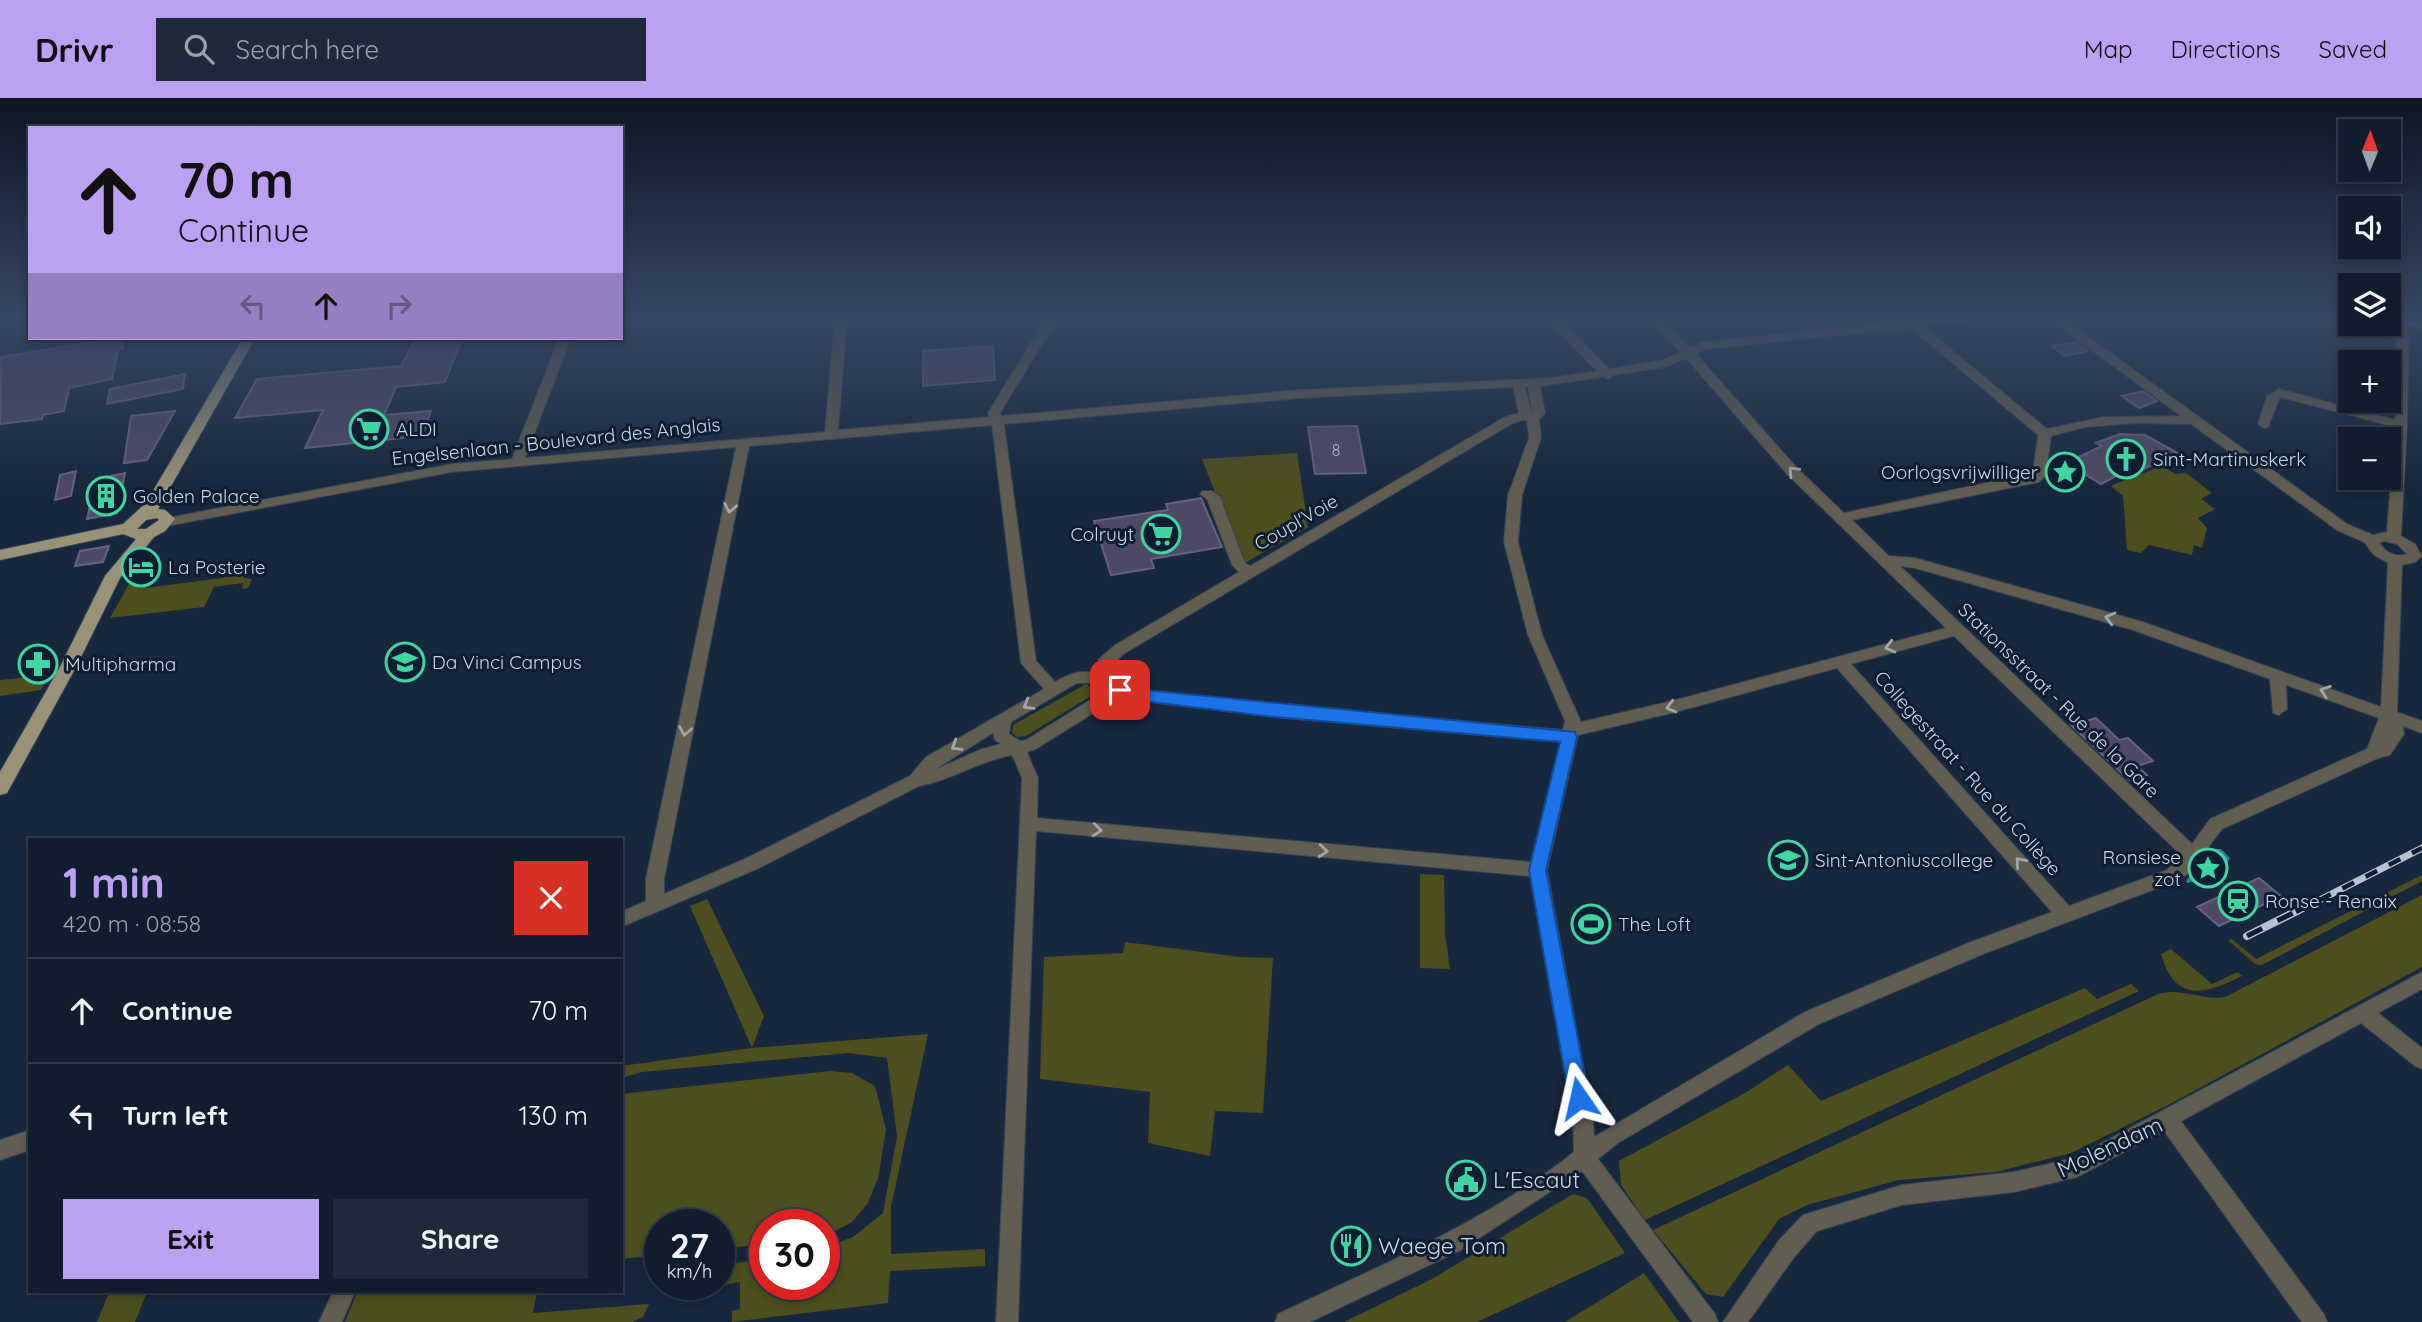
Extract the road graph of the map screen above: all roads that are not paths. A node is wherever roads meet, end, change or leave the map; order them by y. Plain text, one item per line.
1 (228, 375) edge
2 (235, 375) edge
3 (551, 375) edge
4 (836, 375) edge
5 (1016, 375) edge
6 (1607, 375) edge
7 (1707, 375) edge
8 (1974, 375) edge
9 (2132, 375) edge
10 (2401, 375) edge
11 (1532, 383) junction
12 (1518, 384) junction
13 (996, 419) junction
14 (2194, 420) junction
15 (1534, 421) junction
16 (2264, 424) dead end
17 (2401, 425) junction
18 (831, 433) junction
19 (2045, 434) junction
20 (744, 441) junction
21 (517, 462) junction
22 (1206, 494) dead end
23 (142, 516) junction
24 (163, 517) junction
25 (1842, 518) junction
26 (130, 530) junction
27 (149, 533) junction
28 (2394, 538) junction
29 (2374, 545) junction
30 (0, 555) edge
31 (2412, 558) edge
32 (1891, 566) junction
33 (1248, 572) junction
34 (113, 576) junction
35 (1956, 630) junction
36 (1112, 655) junction
37 (1839, 660) junction
38 (2278, 674) junction
39 (1083, 676) junction
40 (1107, 685) junction
41 (1054, 690) junction
42 (2280, 709) dead end
43 (2389, 714) junction
44 (1003, 721) junction
45 (2422, 727) edge
46 (1571, 734) junction
47 (1043, 737) junction
48 (1016, 746) junction
49 (1030, 778) junction
50 (916, 780) junction
51 (0, 788) edge
52 (1029, 824) junction
53 (2193, 856) junction
54 (1538, 870) junction
55 (655, 905) junction
56 (2065, 914) junction
57 (623, 919) edge
58 (2422, 980) edge
59 (2362, 1012) junction
60 (2422, 1060) edge
61 (2168, 1120) junction
62 (28, 1141) edge
63 (0, 1150) edge
64 (1585, 1158) junction
65 (344, 1293) edge
66 (1707, 1321) edge
67 (330, 1322) edge
68 (1007, 1322) edge
69 (1286, 1322) edge
70 (1734, 1322) edge
71 (2316, 1322) edge

1 - 23 main road
2 - 24 main road
3 - 21 street
4 - 18 street
5 - 13 street
6 - 11 street, Engelsenlaan - Boulevard des Anglais
25 -> 7 street, Stationsstraat - Rue de la Gare
8 - 19 street
9 - 14 street
10 - 17 street
11 - 12 street, Engelsenlaan - Boulevard des Anglais
11 - 15 street
12 - 13 street, Engelsenlaan - Boulevard des Anglais
12 - 15 street
13 - 18 street, Engelsenlaan - Boulevard des Anglais
13 - 41 street
14 - 19 street
14 - 29 street
15 - 33 street, Coupl'Voie
15 - 46 street
16 - 17 street
17 - 28 street
18 - 20 street, Engelsenlaan - Boulevard des Anglais
19 - 25 street
20 - 21 street, Engelsenlaan - Boulevard des Anglais
20 -> 55 street
21 - 24 street, Engelsenlaan - Boulevard des Anglais
22 - 33 street
23 - 24 main road
23 - 26 main road
24 - 27 main road
25 - 32 street, Stationsstraat - Rue de la Gare
26 - 27 main road
26 - 30 main road
26 - 34 main road
27 - 34 main road
28 - 29 street
28 - 31 street
29 - 31 street
31 - 43 street
32 - 35 street, Stationsstraat - Rue de la Gare
38 -> 32 street
33 - 36 street, Coupl'Voie
34 - 51 main road
35 -> 37 street
35 - 53 street, Stationsstraat - Rue de la Gare
36 - 39 street, Coupl'Voie
36 - 40 street
37 -> 46 street
56 -> 37 street, Collegestraat - Rue du Collège
38 - 42 street
43 -> 38 street
39 - 40 street
39 - 41 street, Coupl'Voie
40 - 46 street
40 - 47 street
41 -> 44 street, Coupl'Voie
43 - 45 street
43 - 53 street
44 - 48 street
44 -> 50 street, Coupl'Voie
46 - 54 street
47 - 48 street
47 - 49 street
48 - 49 street
48 - 50 street
49 - 52 street
50 - 55 street
52 -> 54 street
52 - 68 street
53 - 56 street
54 - 64 street
55 - 57 street
56 - 64 street
58 - 59 street, Molendam
59 - 60 street
59 - 61 street, Molendam
61 - 70 street, Molendam
61 - 71 street
62 - 63 street
64 - 66 street
64 - 69 street
65 - 67 street

